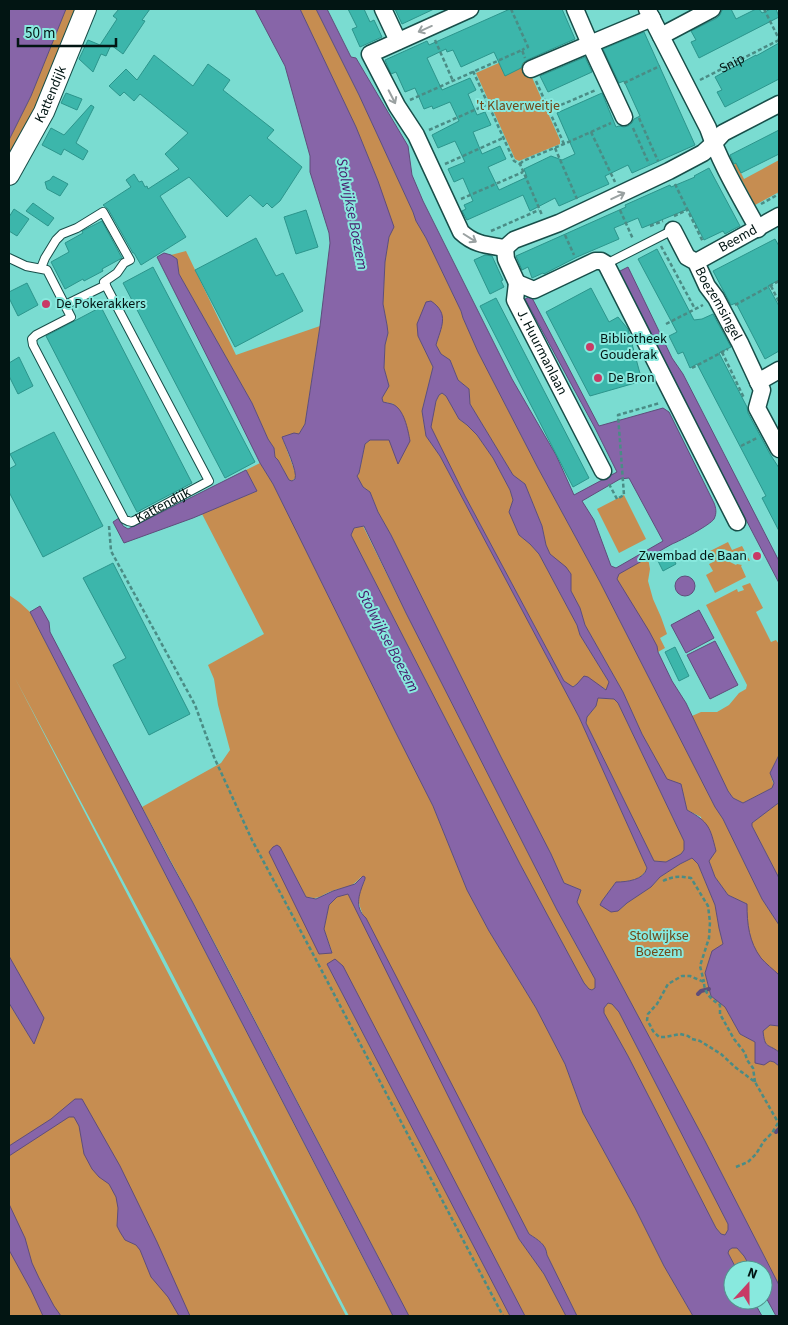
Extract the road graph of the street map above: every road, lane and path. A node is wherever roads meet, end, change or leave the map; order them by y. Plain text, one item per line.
1 (86, 9) edge
2 (383, 9) edge
3 (470, 9) edge
4 (511, 9) edge
5 (575, 9) edge
6 (712, 9) edge
7 (764, 9) edge
8 (649, 13) edge
9 (429, 27) junction
10 (661, 36) junction
11 (398, 40) junction
12 (779, 40) edge
13 (590, 44) junction
14 (522, 50) junction
15 (673, 61) junction
16 (530, 69) junction
17 (474, 71) junction
18 (453, 81) junction
19 (617, 86) junction
20 (686, 88) junction
21 (488, 104) junction
22 (779, 104) edge
23 (397, 106) junction
24 (549, 110) junction
25 (629, 114) junction
26 (591, 132) junction
27 (416, 135) junction
28 (504, 138) junction
29 (564, 144) junction
30 (713, 144) junction
31 (555, 148) junction
32 (520, 164) junction
33 (432, 170) junction
34 (523, 172) junction
35 (663, 174) junction
36 (9, 175) edge
37 (779, 194) edge
38 (618, 196) junction
39 (449, 205) junction
40 (539, 210) junction
41 (748, 210) junction
42 (582, 212) junction
43 (779, 216) edge
44 (553, 225) junction
45 (758, 228) junction
46 (673, 230) joint
47 (657, 238) junction
48 (470, 240) junction
49 (505, 248) junction
50 (638, 249) junction
51 (9, 258) edge
52 (703, 258) junction
53 (606, 264) junction
54 (41, 268) junction
55 (580, 268) junction
56 (779, 282) edge
57 (517, 284) junction
58 (106, 285) junction
59 (770, 286) junction
60 (779, 302) edge
61 (719, 304) junction
62 (65, 305) junction
63 (695, 309) junction
64 (666, 324) dead end
65 (740, 343) junction
66 (722, 352) junction
67 (692, 368) dead end
68 (779, 370) edge
69 (758, 382) junction
70 (674, 399) junction
71 (757, 408) junction
72 (769, 431) junction
73 (741, 446) dead end
74 (779, 449) edge
75 (603, 471) dead end
76 (616, 499) dead end
77 (737, 522) dead end
78 (109, 526) dead end
79 (663, 881) dead end
80 (704, 982) junction
81 (756, 1082) junction
82 (779, 1123) edge
83 (736, 1167) dead end
84 (503, 1316) edge

1 - 36 street, Kattendijk
2 - 11 street
3 - 9 street
4 - 14 path
5 - 13 street
6 - 10 street
7 - 12 path, Snip
8 - 10 street
8 - 13 street
9 -> 11 street
9 - 18 path
10 - 15 street
11 -> 23 street
12 - 20 path, Snip
13 - 16 street
13 - 19 street
14 - 16 path
14 - 17 path
15 - 19 path
15 - 20 street
16 - 24 path
17 - 18 path
17 - 21 path
18 - 23 path
19 - 24 path
19 - 25 street
20 - 30 street
21 - 27 path
21 - 28 path
22 - 30 street
23 - 27 street
24 - 29 path
25 - 26 path
25 - 35 path
25 - 35 path
26 - 29 path
26 - 38 path
27 - 33 street
28 - 32 path
28 - 33 path
29 - 31 path
30 - 35 street
30 - 41 street
31 - 32 path
31 - 42 path
32 - 34 path
33 - 39 street
34 - 39 path
34 - 40 path
35 - 38 street
35 - 52 path
37 - 41 path
38 - 42 street
38 - 50 path
39 -> 48 street
40 - 44 path
40 - 48 path
41 - 45 street
42 - 44 street
43 - 45 street, Beemd
44 - 49 street
44 - 55 path
45 - 52 street, Beemd
46 - 47 lane
46 - 52 street, Boezemsingel
47 - 50 lane
47 - 63 path
48 - 49 street
49 - 57 street
50 - 53 lane
51 - 54 lane
52 - 61 street, Boezemsingel
53 - 55 street, J. Huurmanlaan
53 - 70 street
54 - 58 lane
54 - 62 lane
55 - 57 street, J. Huurmanlaan
56 - 59 path
57 - 75 street, J. Huurmanlaan
58 - 62 lane
58 - 62 lane, Kattendijk
59 - 60 path
59 - 61 path
61 - 63 path
61 - 65 street, Boezemsingel
63 - 64 path
65 - 66 path
65 - 69 street, Boezemsingel
66 - 67 path
66 - 71 path
68 - 69 street
69 - 71 street, Boezemsingel
70 - 76 path
70 - 77 street
71 - 72 street
72 - 73 path
72 - 74 street
78 - 84 path
79 - 80 path
80 - 81 path
80 - 81 path
81 - 82 path
82 - 83 path

